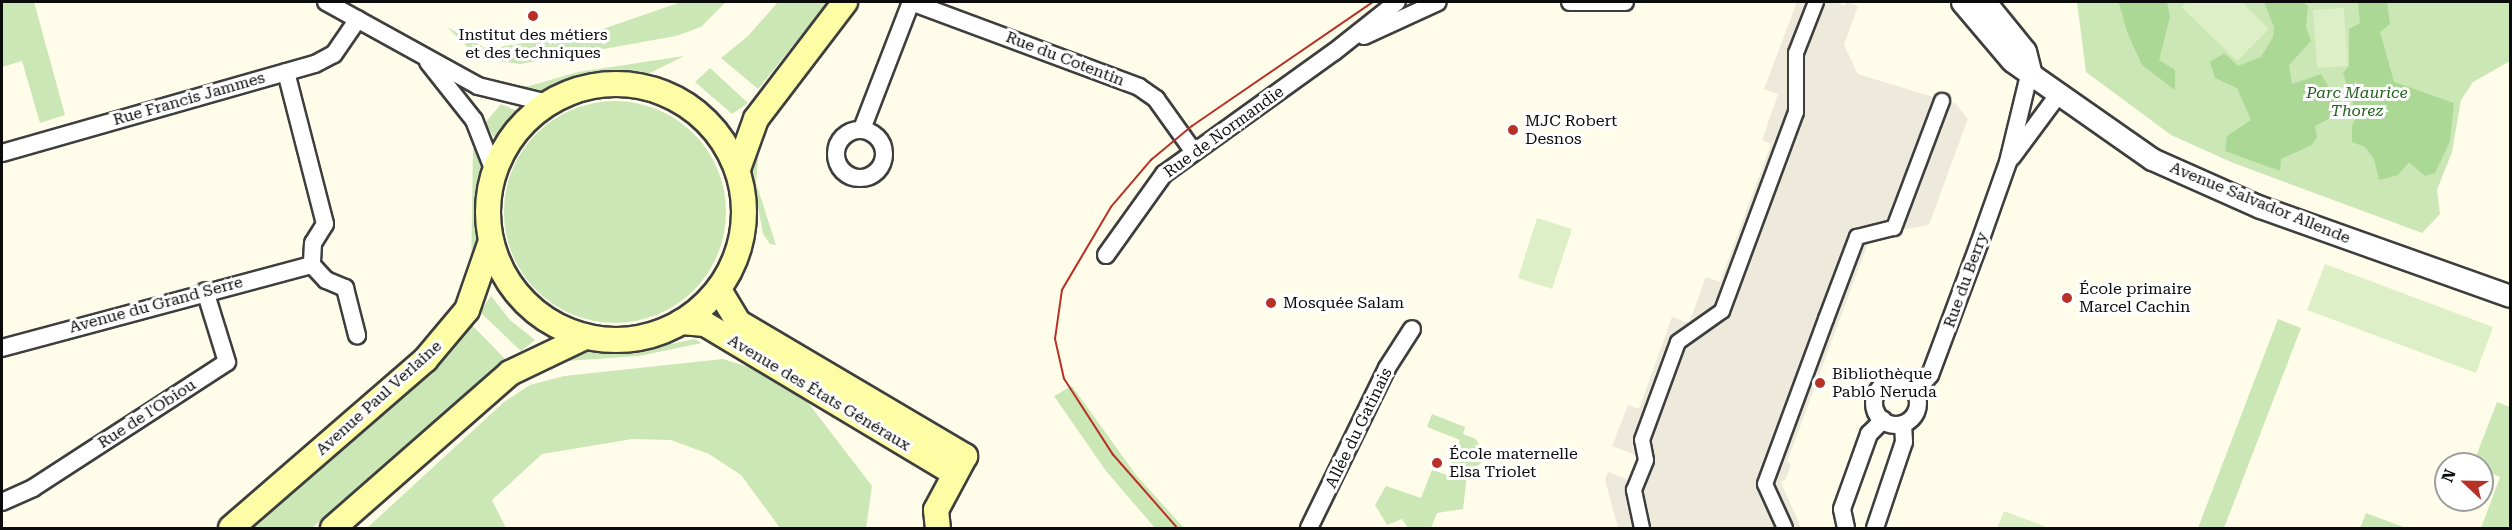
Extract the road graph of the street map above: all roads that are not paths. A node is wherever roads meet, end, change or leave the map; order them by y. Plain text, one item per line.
1 (326, 2) edge
2 (845, 2) edge
3 (911, 2) edge
4 (1397, 2) edge
5 (1438, 2) edge
6 (1570, 2) edge
7 (1621, 2) edge
8 (1816, 2) edge
9 (1962, 2) edge
10 (1984, 2) edge
11 (358, 19) junction
12 (1334, 52) junction
13 (422, 54) junction
14 (2030, 71) junction
15 (286, 72) junction
16 (2058, 94) junction
17 (1942, 101) dead end
18 (548, 103) junction
19 (756, 119) junction
20 (713, 127) junction
21 (862, 129) dead end
22 (1194, 152) junction
23 (2, 153) edge
24 (2008, 162) junction
25 (738, 169) junction
26 (494, 171) junction
27 (491, 241) junction
28 (1106, 255) dead end
29 (312, 265) junction
30 (718, 290) junction
31 (205, 291) junction
32 (2511, 296) edge
33 (681, 322) junction
34 (1412, 329) dead end
35 (357, 335) dead end
36 (585, 337) junction
37 (2, 348) edge
38 (1915, 392) junction
39 (1883, 420) junction
40 (1903, 424) junction
41 (959, 465) junction
42 (2, 502) edge
43 (934, 522) edge
44 (231, 528) edge
45 (333, 528) edge
46 (1309, 528) edge
47 (1642, 528) edge
48 (1785, 528) edge
49 (1846, 528) edge
50 (1875, 528) edge

1 - 11 street
2 - 19 main road
3 - 21 street, Rue du Cotentin
3 - 22 street, Rue du Cotentin
4 - 12 street, Rue de Normandie
5 - 12 street, Rue de Normandie
6 - 7 street
8 - 47 street
9 - 14 street, Avenue Salvador Allende
10 - 14 street, Avenue Salvador Allende
11 - 13 street
11 - 15 street, Rue Francis Jammes
12 - 22 street, Rue de Normandie
13 - 18 street
13 - 26 street
14 - 16 street, Avenue Salvador Allende
14 - 24 street, Rue du Berry
15 - 23 street, Rue Francis Jammes
15 - 29 street
16 - 24 street, Rue du Berry
16 - 32 street, Avenue Salvador Allende
17 - 48 street
18 - 20 main road
18 - 26 main road
19 - 20 main road
19 - 25 main road
20 - 25 main road
22 - 28 street, Rue de Normandie
24 - 38 street, Rue du Berry
25 - 30 main road
26 - 27 main road
27 - 36 main road
27 - 44 main road, Avenue Paul Verlaine
29 - 31 street, Avenue du Grand Serre
29 - 35 street
30 - 33 main road
30 - 41 main road, Avenue des États Généraux
31 - 37 street, Avenue du Grand Serre
31 - 42 street, Rue de l'Obiou
33 - 36 main road
33 - 41 main road, Avenue des États Généraux
34 - 46 street, Allée du Gatinais
36 - 45 main road
38 - 39 street
38 - 40 street, Rue du Berry
39 - 40 street
39 - 49 street
40 - 50 street, Rue du Berry
41 - 43 main road

